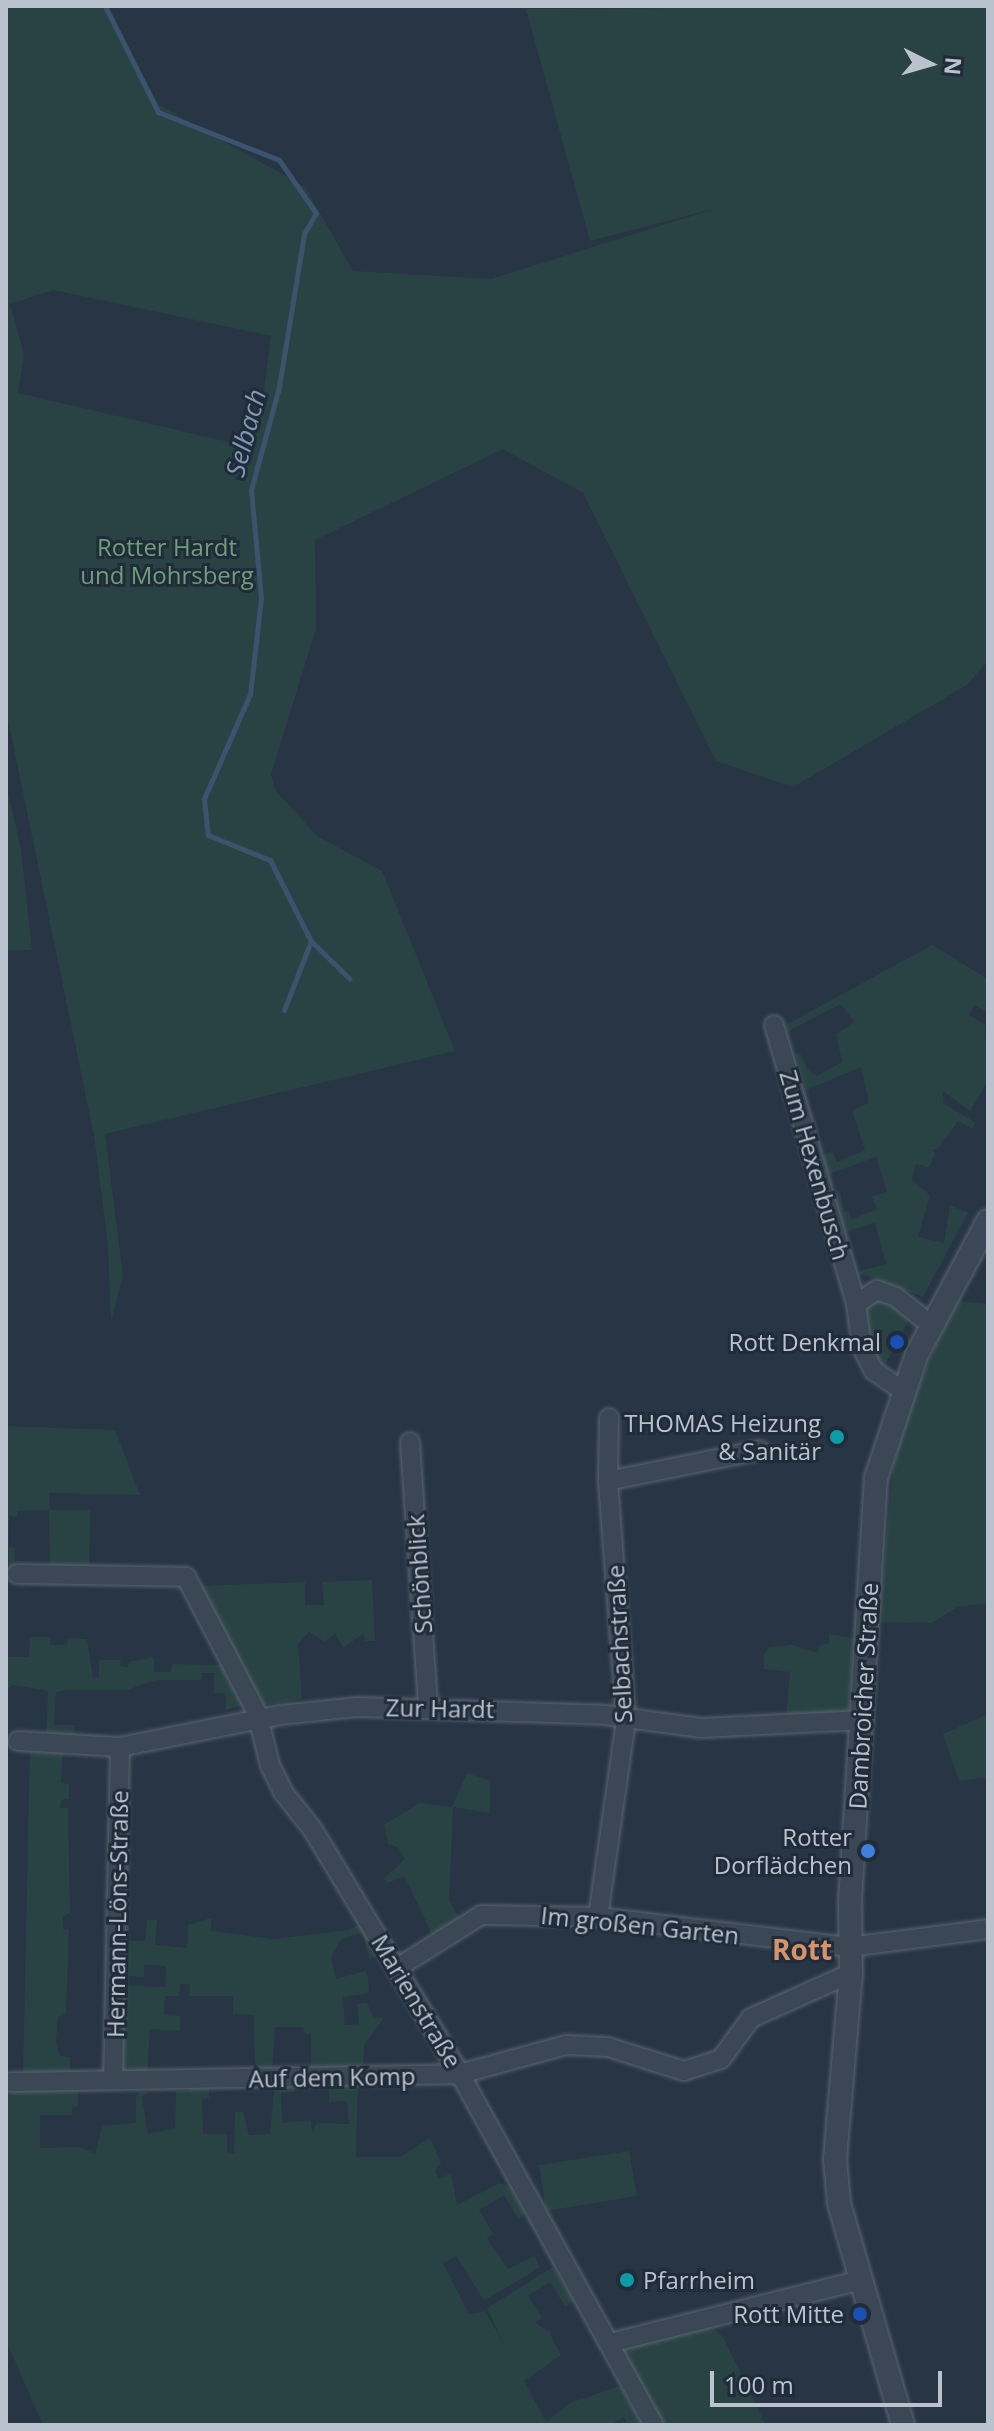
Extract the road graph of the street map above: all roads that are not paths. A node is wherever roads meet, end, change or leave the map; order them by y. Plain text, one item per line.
1 (774, 1025) dead end
2 (988, 1221) edge
3 (856, 1304) junction
4 (931, 1325) junction
5 (903, 1391) junction
6 (609, 1418) dead end
7 (410, 1442) dead end
8 (760, 1450) dead end
9 (608, 1481) junction
10 (17, 1574) dead end
11 (428, 1706) junction
12 (864, 1720) junction
13 (626, 1721) junction
14 (259, 1723) junction
15 (18, 1741) dead end
16 (120, 1747) junction
17 (598, 1917) junction
18 (988, 1929) edge
19 (850, 1947) junction
20 (397, 1968) junction
21 (851, 1973) junction
22 (460, 2074) junction
23 (113, 2080) junction
24 (11, 2082) dead end
25 (861, 2280) junction
26 (610, 2343) junction
27 (654, 2425) edge
28 (903, 2425) edge

1 - 3 street, Zum Hexenbusch
2 - 4 street, Dambroicher Straße
3 - 4 street
3 - 5 street, Zum Hexenbusch
4 - 5 street, Dambroicher Straße
5 - 12 street, Dambroicher Straße
6 - 9 street, Selbachstraße
7 - 11 street, Schönblick
8 - 9 street
9 - 13 street, Selbachstraße
10 - 14 street, Marienstraße
11 - 13 street, Zur Hardt
11 - 14 street, Zur Hardt
12 - 13 street, Zur Hardt
12 - 19 street, Dambroicher Straße
13 - 17 street, Selbachstraße
14 - 16 street, Zur Hardt
14 - 20 street, Marienstraße
15 - 16 street, Zur Hardt
16 - 23 street, Hermann-Löns-Straße
17 - 19 street, Im großen Garten
17 - 20 street, Im großen Garten
18 - 19 street, Im großen Garten
19 - 21 street, Dambroicher Straße
20 - 22 street, Marienstraße
21 - 22 street, Auf dem Komp
21 - 25 street, Dambroicher Straße
22 - 23 street, Auf dem Komp
22 - 26 street, Marienstraße
23 - 24 street, Auf dem Komp
25 - 26 street
25 - 28 street, Dambroicher Straße
26 - 27 street, Marienstraße

